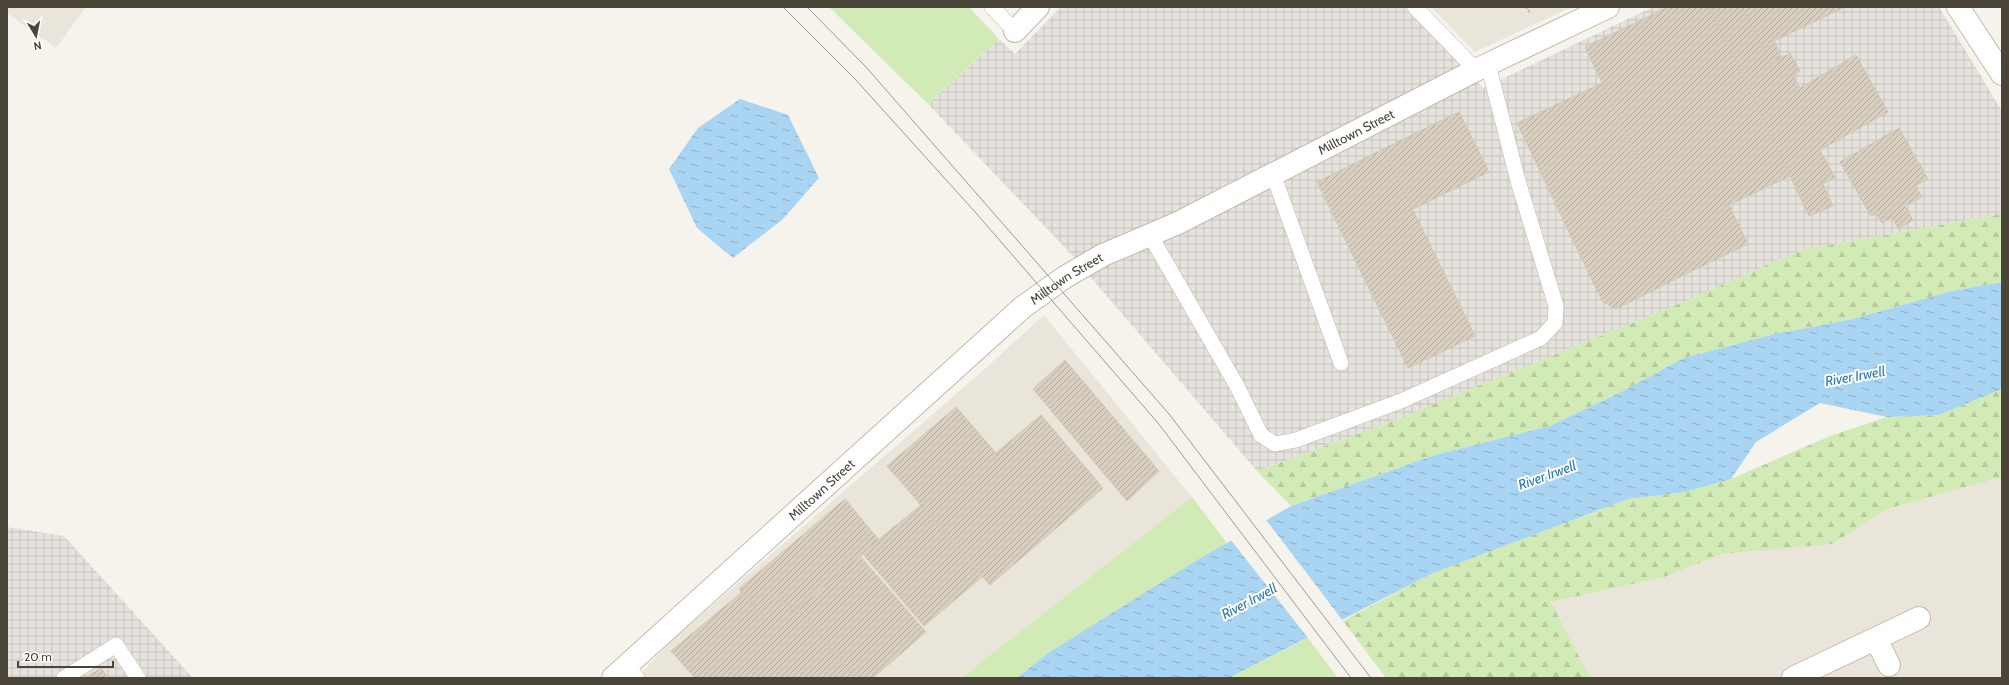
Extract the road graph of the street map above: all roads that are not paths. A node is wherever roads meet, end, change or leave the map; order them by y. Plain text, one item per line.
1 (992, 7) edge
2 (1038, 7) edge
3 (1415, 7) edge
4 (1608, 7) edge
5 (1960, 8) edge
6 (1015, 31) joint
7 (1482, 67) junction
8 (2002, 74) edge
9 (1273, 174) junction
10 (1150, 235) junction
11 (1341, 363) dead end
12 (1919, 618) dead end
13 (1876, 639) junction
14 (1889, 665) dead end
15 (626, 674) edge
16 (64, 678) edge
17 (138, 678) edge
18 (1793, 678) edge

1 - 6 lane
2 - 6 street
3 - 7 lane
4 - 7 street, Milltown Street
5 - 8 street
7 - 9 street, Milltown Street
7 - 10 lane
9 - 10 street, Milltown Street
9 - 11 lane
10 - 15 street, Milltown Street
12 - 13 street
13 - 14 street
13 - 18 street
16 - 17 lane

